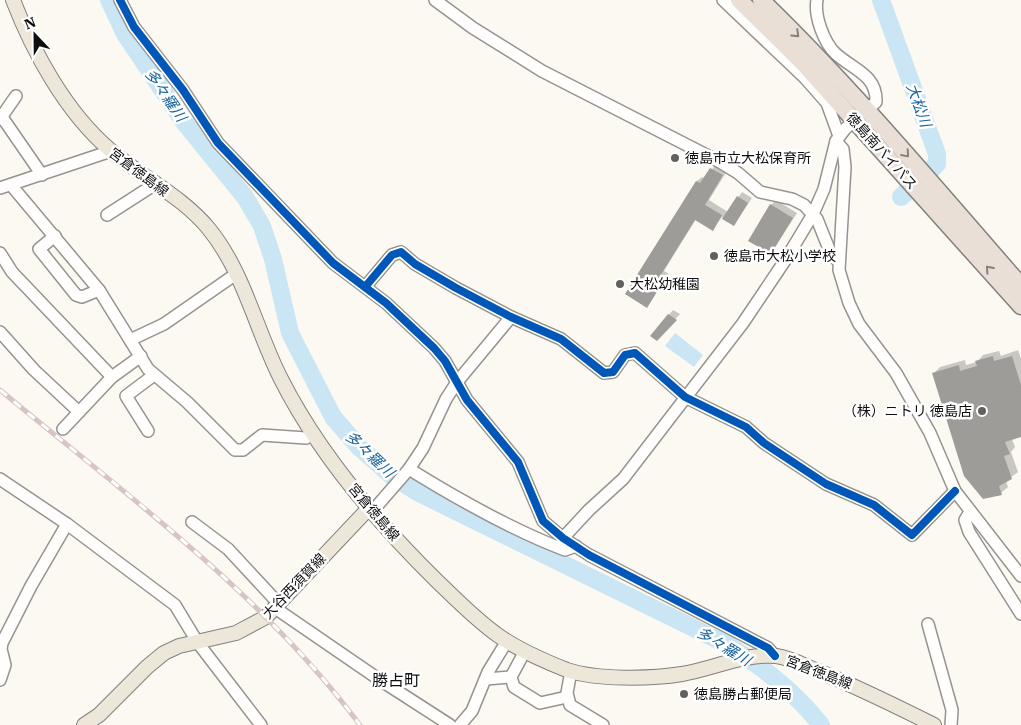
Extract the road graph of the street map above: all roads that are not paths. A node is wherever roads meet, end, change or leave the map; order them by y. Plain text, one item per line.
1 (13, 0) edge
2 (120, 0) edge
3 (435, 0) edge
4 (723, 0) edge
5 (739, 0) edge
6 (761, 0) edge
7 (817, 0) edge
8 (16, 96) dead end
9 (868, 110) junction
10 (1, 118) edge
11 (855, 121) junction
12 (838, 138) junction
13 (111, 151) junction
14 (42, 175) junction
15 (153, 182) junction
16 (6, 187) edge
17 (812, 214) junction
18 (107, 215) dead end
19 (55, 236) junction
20 (0, 253) edge
21 (838, 261) junction
22 (236, 274) junction
23 (1021, 286) edge
24 (365, 287) junction
25 (99, 290) junction
26 (1021, 306) edge
27 (511, 317) junction
28 (0, 332) edge
29 (130, 340) junction
30 (141, 356) junction
31 (154, 375) junction
32 (112, 377) junction
33 (457, 382) junction
34 (685, 397) junction
35 (79, 412) junction
36 (63, 429) dead end
37 (148, 431) dead end
38 (314, 434) junction
39 (407, 471) junction
40 (0, 479) edge
41 (955, 491) junction
42 (369, 508) junction
43 (970, 512) junction
44 (192, 522) dead end
45 (67, 524) junction
46 (563, 538) junction
47 (576, 546) junction
48 (1021, 576) edge
49 (277, 606) junction
50 (1021, 614) edge
51 (928, 624) dead end
52 (507, 641) junction
53 (198, 643) junction
54 (525, 650) junction
55 (770, 656) junction
56 (571, 671) junction
57 (511, 677) junction
58 (486, 679) junction
59 (0, 680) edge
60 (567, 698) junction
61 (84, 725) edge
62 (261, 725) edge
63 (450, 725) edge
64 (460, 725) edge
65 (603, 725) edge
66 (934, 725) edge
67 (951, 725) edge

1 - 13 main road, 宮倉徳島線
2 - 24 street
3 - 17 street
4 - 12 street
5 - 11 highway, 徳島南バイパス
6 -> 9 highway, 徳島南バイパス
7 - 9 street
8 - 10 street
9 - 11 street
9 -> 23 highway, 徳島南バイパス
10 - 14 street
11 - 12 street
26 -> 11 highway, 徳島南バイパス
12 - 17 street
12 - 21 street
13 - 14 street
13 - 15 main road, 宮倉徳島線
14 - 16 street
15 - 18 street
15 - 22 main road, 宮倉徳島線
16 - 19 street
17 - 21 street
17 - 34 street
19 - 25 street
19 - 25 street
20 - 32 street
21 - 41 street
22 - 29 street
22 - 38 main road, 宮倉徳島線
24 - 27 street
24 - 33 street
25 - 29 street
27 - 33 street
27 - 34 street
28 - 35 street
29 - 30 street
30 - 31 street
30 - 32 street
31 - 37 street
31 - 38 street
32 - 35 street
33 - 39 street
33 - 46 street
34 - 41 street
34 - 46 street
35 - 36 street
38 - 42 main road, 宮倉徳島線
39 - 42 street
39 - 47 street
40 - 45 street
41 - 43 street
42 - 49 main road, 大谷西須賀線
42 - 52 main road, 宮倉徳島線
43 - 48 street
43 - 50 street
44 - 49 street
45 - 53 street
45 - 59 street
46 - 47 street
47 - 55 street
49 - 53 main road, 大谷西須賀線
49 - 63 street
51 - 67 street
52 - 54 main road, 宮倉徳島線
52 - 58 street
53 - 61 main road, 大谷西須賀線
53 - 62 street
54 - 56 main road, 宮倉徳島線
54 - 57 street
55 - 56 main road, 宮倉徳島線
55 - 66 main road, 宮倉徳島線
56 - 60 street
57 - 58 street
57 - 60 street
58 - 64 street
60 - 65 street

